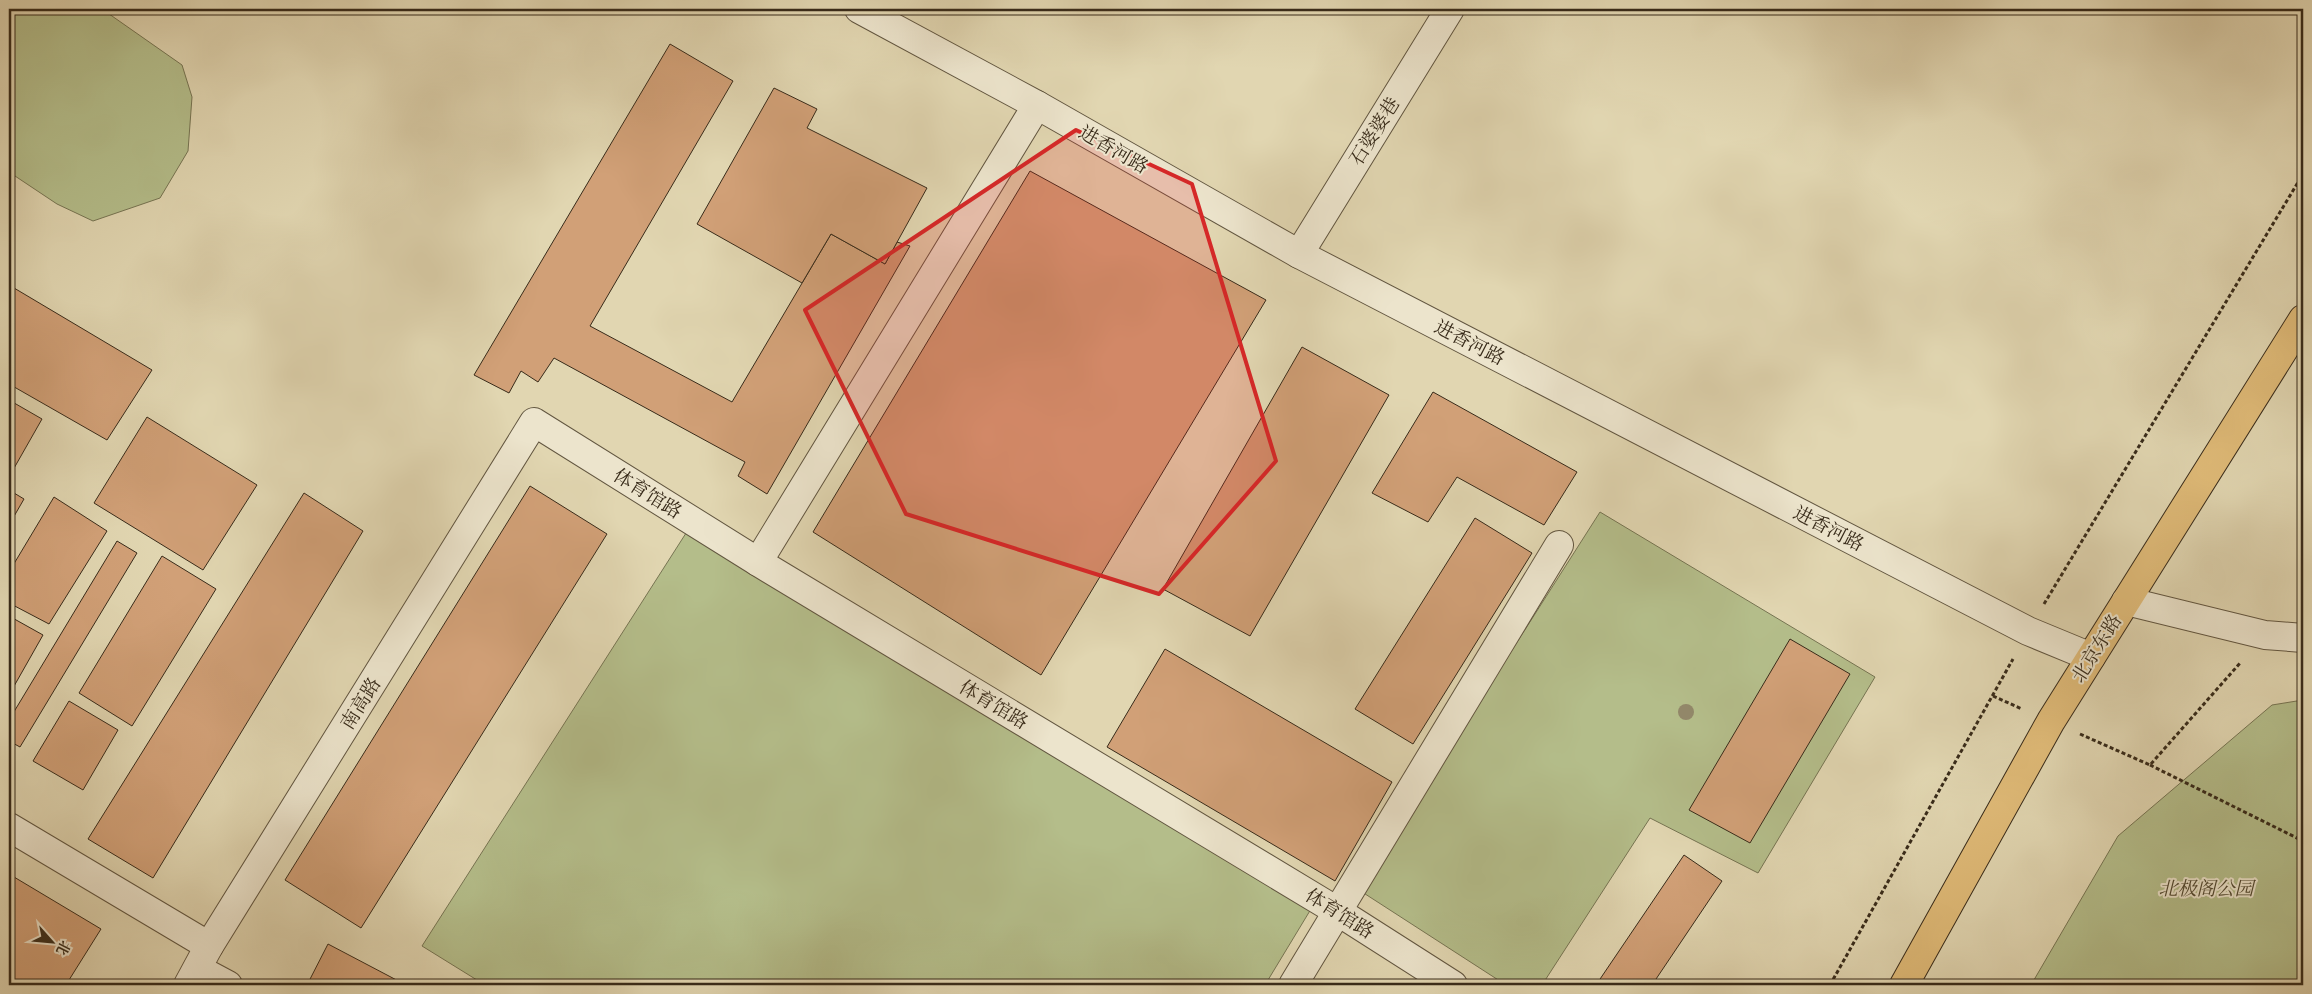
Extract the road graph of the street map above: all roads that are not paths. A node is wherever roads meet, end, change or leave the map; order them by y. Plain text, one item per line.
1 (859, 9) edge
2 (1450, 9) edge
3 (1037, 105) junction
4 (1298, 254) junction
5 (2303, 320) edge
6 (534, 422) joint
7 (1559, 545) dead end
8 (758, 562) junction
9 (2126, 601) junction
10 (2303, 638) edge
11 (2091, 657) junction
12 (9, 827) edge
13 (1337, 911) junction
14 (198, 967) edge
15 (228, 985) edge
16 (1293, 985) edge
17 (1453, 985) edge
18 (1904, 985) edge

1 - 3 street, 进香河路
2 - 4 street, 石婆婆巷
3 - 4 street, 进香河路
3 - 8 street
4 - 11 street, 进香河路
5 - 9 main road, 北京东路
6 - 8 street, 体育馆路
6 - 14 street, 南高路
7 - 13 street
8 - 13 street, 体育馆路
9 - 10 street
9 - 11 main road, 北京东路
11 - 18 main road, 北京东路
12 - 14 street
13 - 16 street
13 - 17 street, 体育馆路
14 - 15 street

